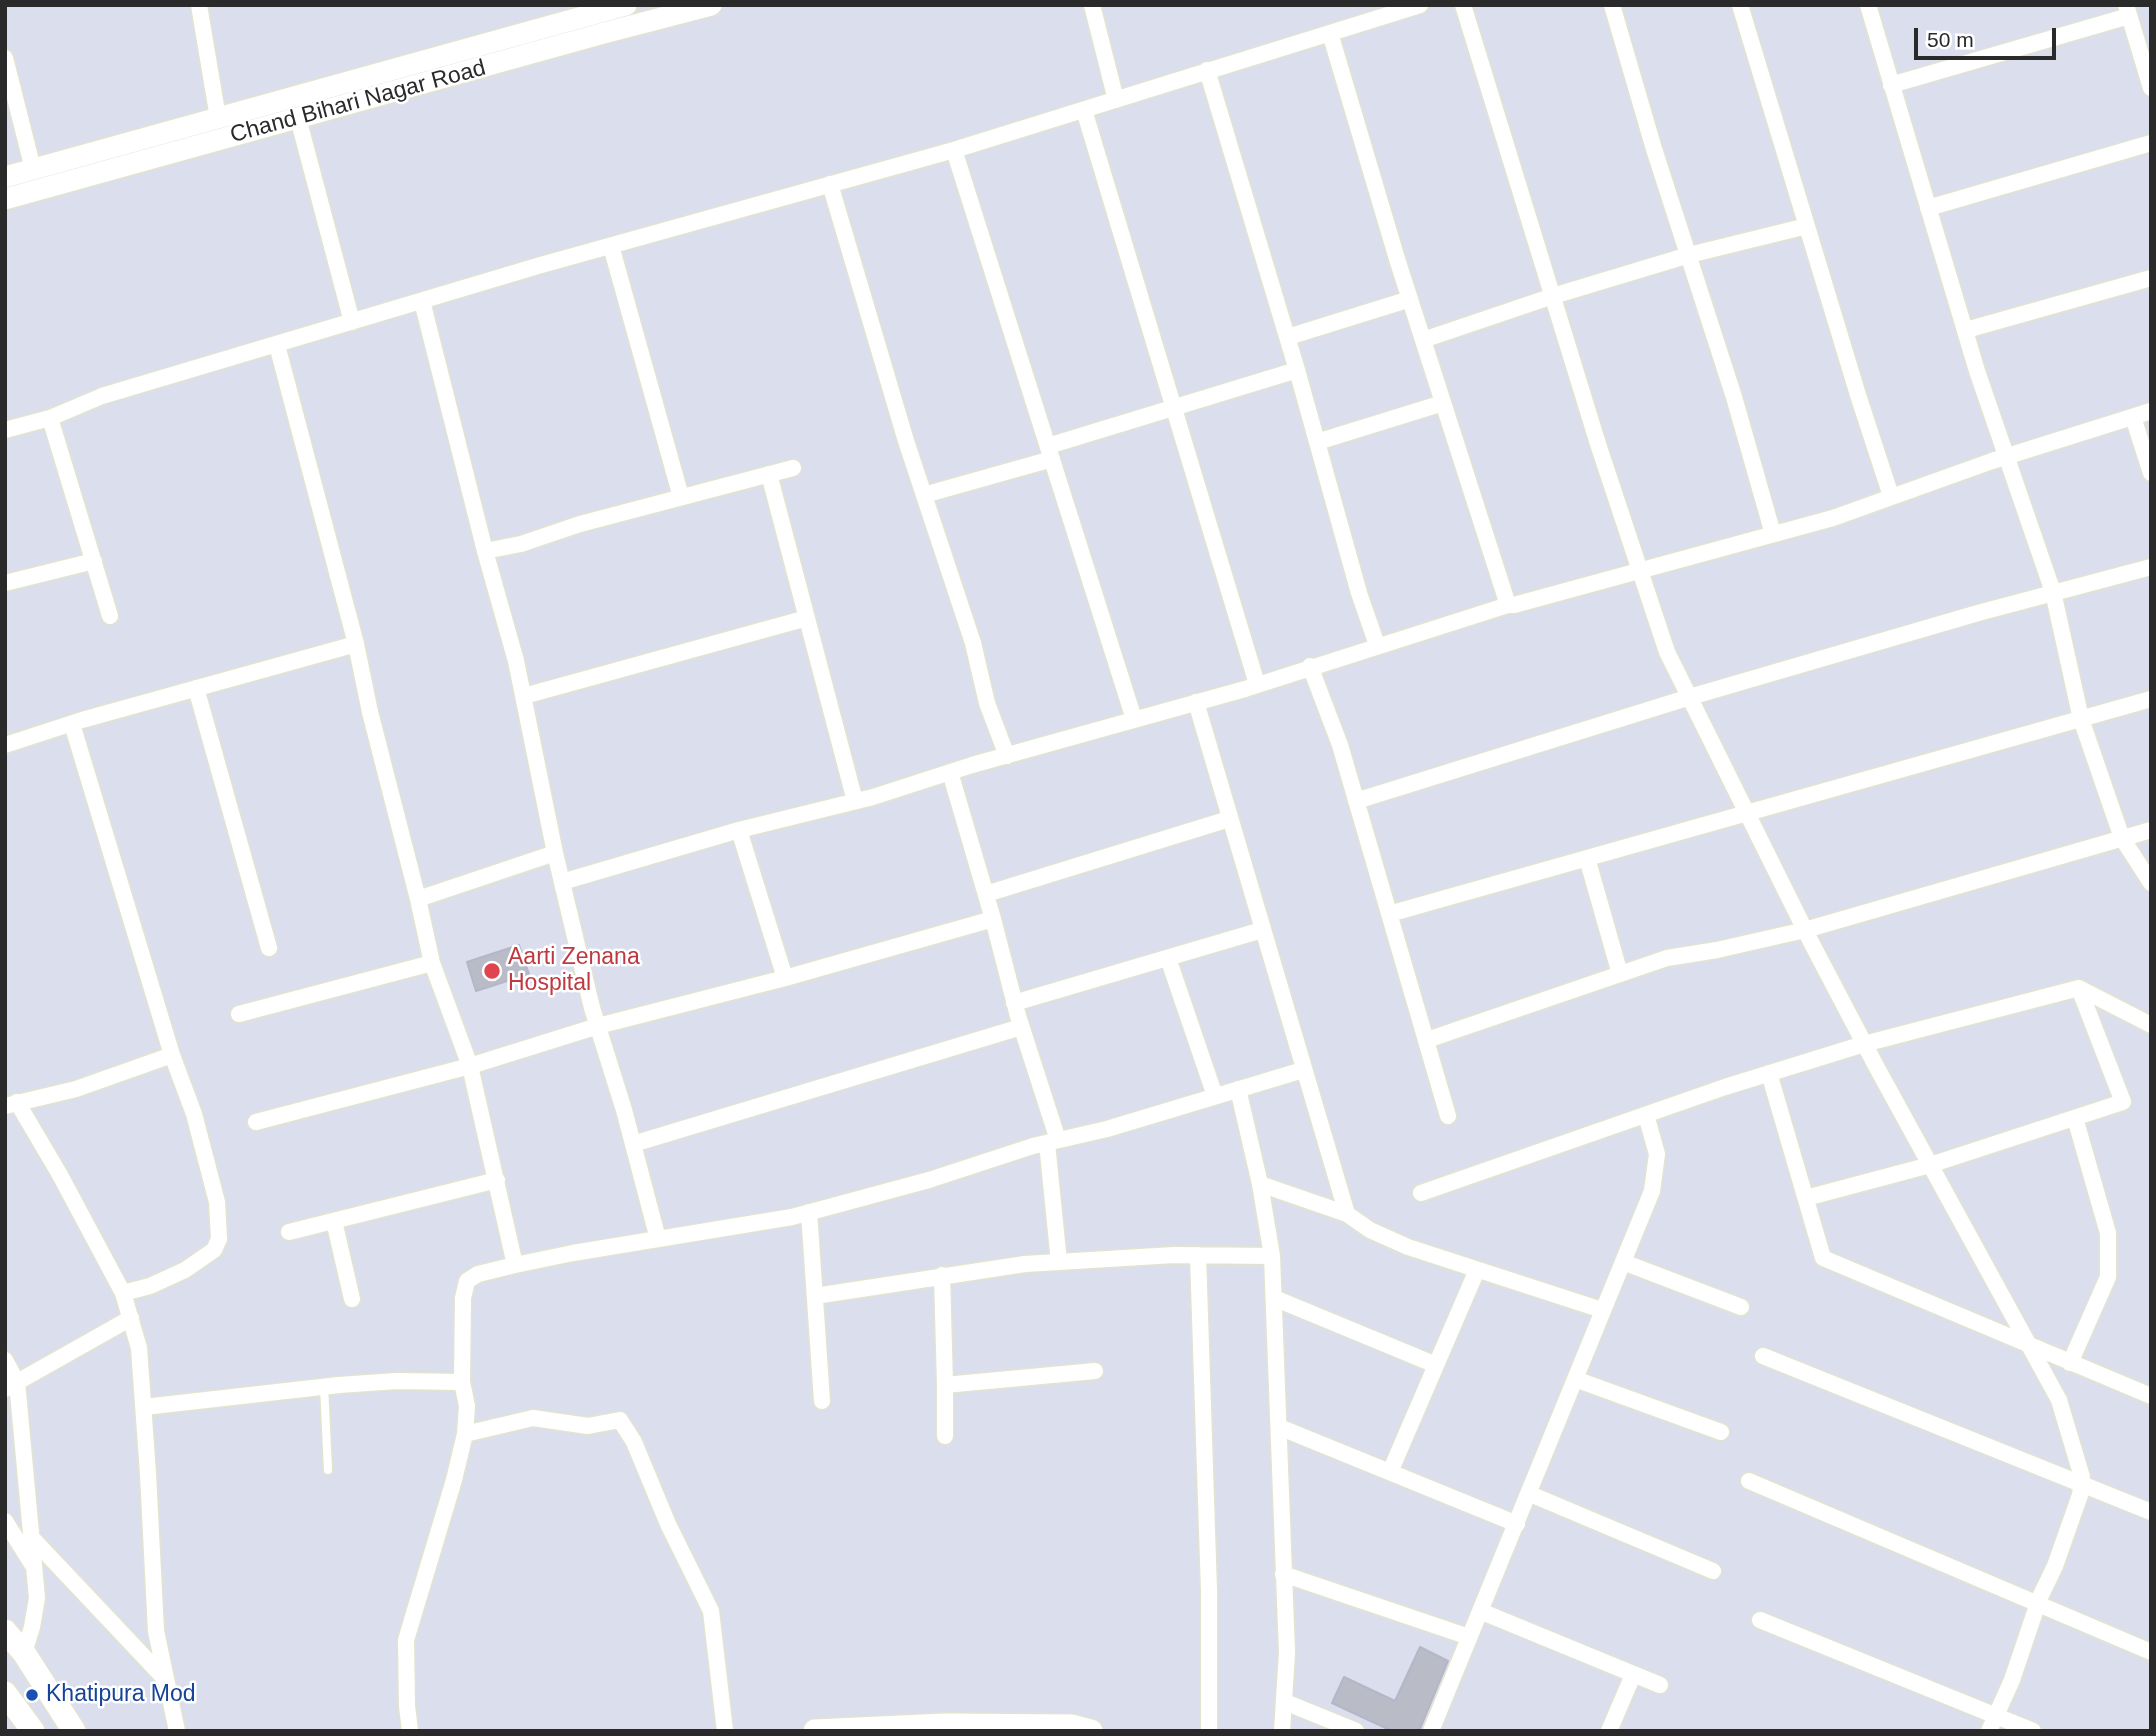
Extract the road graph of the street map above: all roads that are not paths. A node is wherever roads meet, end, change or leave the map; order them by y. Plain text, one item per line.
1 (199, 5) edge
2 (626, 5) edge
3 (711, 5) edge
4 (1092, 5) edge
5 (1420, 5) edge
6 (1463, 5) edge
7 (1612, 5) edge
8 (1740, 5) edge
9 (1868, 5) edge
10 (2127, 11) edge
11 (1330, 33) junction
12 (5, 58) edge
13 (1208, 70) junction
14 (1891, 85) junction
15 (2151, 88) edge
16 (1116, 100) junction
17 (1084, 110) junction
18 (218, 118) junction
19 (298, 118) junction
20 (2151, 143) edge
21 (954, 150) junction
22 (33, 169) junction
23 (5, 177) edge
24 (830, 184) junction
25 (5, 199) edge
26 (1928, 208) junction
27 (1807, 226) junction
28 (611, 246) junction
29 (1689, 255) junction
30 (2151, 278) edge
31 (1553, 296) junction
32 (1410, 299) junction
33 (422, 301) junction
34 (352, 322) junction
35 (1966, 330) junction
36 (1288, 337) junction
37 (1423, 340) junction
38 (277, 345) junction
39 (1297, 370) junction
40 (1443, 403) junction
41 (1173, 408) junction
42 (2151, 411) edge
43 (2133, 417) junction
44 (50, 418) junction
45 (5, 430) edge
46 (1317, 442) junction
47 (1050, 453) junction
48 (2006, 456) junction
49 (793, 468) dead end
50 (2151, 473) edge
51 (769, 474) junction
52 (923, 495) junction
53 (1891, 496) junction
54 (681, 497) junction
55 (1773, 534) junction
56 (485, 551) junction
57 (94, 561) junction
58 (2151, 567) edge
59 (1640, 572) junction
60 (5, 583) edge
61 (2053, 592) junction
62 (1508, 605) junction
63 (110, 616) dead end
64 (807, 618) junction
65 (356, 644) junction
66 (1377, 645) junction
67 (1310, 666) junction
68 (1256, 684) junction
69 (196, 688) junction
70 (524, 696) junction
71 (1690, 698) junction
72 (2151, 699) edge
73 (1196, 702) junction
74 (1133, 719) junction
75 (2081, 719) junction
76 (72, 724) junction
77 (5, 745) edge
78 (1007, 756) junction
79 (950, 772) junction
80 (855, 801) junction
81 (1356, 801) junction
82 (1747, 813) junction
83 (1229, 819) junction
84 (739, 830) junction
85 (2151, 830) edge
86 (2122, 838) junction
87 (555, 853) junction
88 (1587, 858) junction
89 (562, 882) junction
90 (2151, 883) edge
91 (986, 894) junction
92 (418, 899) junction
93 (1389, 914) junction
94 (993, 919) junction
95 (1262, 930) junction
96 (1805, 930) junction
97 (269, 948) dead end
98 (1168, 958) junction
99 (432, 963) junction
100 (1620, 974) junction
101 (785, 978) junction
102 (2079, 988) junction
103 (1014, 1003) junction
104 (239, 1014) dead end
105 (2151, 1025) edge
106 (598, 1026) junction
107 (1021, 1027) junction
108 (1427, 1040) junction
109 (1864, 1044) junction
110 (172, 1055) junction
111 (470, 1066) junction
112 (1303, 1070) junction
113 (1769, 1073) junction
114 (1238, 1088) junction
115 (1215, 1096) junction
116 (11, 1104) edge
117 (1646, 1115) junction
118 (1448, 1116) dead end
119 (2075, 1118) junction
120 (256, 1122) dead end
121 (1053, 1141) junction
122 (633, 1144) junction
123 (1930, 1165) junction
124 (497, 1180) junction
125 (1260, 1184) junction
126 (1420, 1192) dead end
127 (1806, 1198) junction
128 (809, 1212) junction
129 (1347, 1213) junction
130 (334, 1221) junction
131 (289, 1232) dead end
132 (658, 1239) junction
133 (1198, 1255) junction
134 (1272, 1256) junction
135 (1059, 1262) junction
136 (1623, 1262) junction
137 (514, 1265) junction
138 (1477, 1270) junction
139 (942, 1275) junction
140 (123, 1293) junction
141 (815, 1296) junction
142 (1274, 1298) junction
143 (352, 1299) dead end
144 (1741, 1307) dead end
145 (1602, 1310) junction
146 (131, 1318) junction
147 (2030, 1346) junction
148 (1763, 1356) dead end
149 (5, 1360) edge
150 (2070, 1363) junction
151 (1436, 1365) junction
152 (1094, 1371) dead end
153 (1575, 1379) junction
154 (462, 1382) junction
155 (945, 1385) junction
156 (11, 1386) edge
157 (324, 1386) junction
158 (2151, 1396) edge
159 (822, 1401) dead end
160 (144, 1407) junction
161 (1279, 1427) junction
162 (1721, 1432) dead end
163 (465, 1434) junction
164 (945, 1436) dead end
165 (328, 1470) dead end
166 (1390, 1472) junction
167 (1749, 1481) dead end
168 (2081, 1486) junction
169 (1530, 1494) junction
170 (2151, 1512) edge
171 (5, 1521) edge
172 (1517, 1524) junction
173 (31, 1537) junction
174 (34, 1567) junction
175 (1713, 1572) dead end
176 (1283, 1574) junction
177 (2038, 1604) junction
178 (1480, 1612) junction
179 (1760, 1620) dead end
180 (5, 1631) edge
181 (1469, 1637) junction
182 (2151, 1652) edge
183 (24, 1653) junction
184 (1633, 1675) junction
185 (167, 1681) junction
186 (1660, 1685) dead end
187 (5, 1693) edge
188 (1285, 1702) junction
189 (1996, 1715) junction
190 (21, 1723) edge
191 (1007, 1728) edge
192 (853, 1729) edge
193 (74, 1731) edge
194 (177, 1731) edge
195 (410, 1731) edge
196 (725, 1731) edge
197 (815, 1731) edge
198 (1091, 1731) edge
199 (1209, 1731) edge
200 (1282, 1731) edge
201 (1356, 1731) edge
202 (1431, 1731) edge
203 (1609, 1731) edge
204 (1989, 1731) edge
205 (2033, 1731) edge

1 - 18 street
2 - 18 street, Chand Bihari Nagar Road
3 - 19 street, Chand Bihari Nagar Road
4 - 16 street
5 - 11 street
6 - 31 street
7 - 29 street
8 - 27 street
9 - 14 street
10 - 14 street
10 - 15 street
11 - 13 street
11 - 32 street
12 - 22 street
13 - 16 street
13 - 36 street
14 - 26 street
16 - 17 street
17 - 21 street
17 - 41 street
18 - 22 street, Chand Bihari Nagar Road
19 - 25 street, Chand Bihari Nagar Road
19 - 34 street
20 - 26 street
21 - 24 street
21 - 47 street
22 - 23 street, Chand Bihari Nagar Road
24 - 28 street
24 - 52 street
26 - 35 street
27 - 29 street
27 - 53 street
28 - 33 street
28 - 54 street
29 - 31 street
29 - 55 street
30 - 35 street
31 - 37 street
31 - 59 street
32 - 36 street
32 - 37 street
33 - 34 street
33 - 56 street
34 - 38 street
35 - 48 street
36 - 39 street
37 - 40 street
38 - 44 street
38 - 65 street
39 - 41 street
39 - 46 street
40 - 46 street
40 - 62 street
41 - 47 street
41 - 68 street
42 - 43 street
43 - 48 street
43 - 50 street
44 - 45 street
44 - 57 street
46 - 66 street
47 - 52 street
47 - 74 street
48 - 53 street
48 - 61 street
49 - 51 street
51 - 54 street
51 - 64 street
52 - 78 street
53 - 55 street
54 - 56 street
55 - 59 street
56 - 70 street
57 - 60 street
57 - 63 street
58 - 61 street
59 - 62 street
59 - 71 street
61 - 71 street
61 - 75 street
62 - 66 street
64 - 70 street
64 - 80 street
65 - 69 street
65 - 92 street
66 - 67 street
67 - 68 street
67 - 81 street
68 - 73 street
69 - 76 street
69 - 97 street
70 - 87 street
71 - 81 street
71 - 82 street
72 - 75 street
73 - 74 street
73 - 83 street
74 - 78 street
75 - 82 street
75 - 86 street
76 - 77 street
76 - 110 street
78 - 79 street
79 - 80 street
79 - 91 street
80 - 84 street
81 - 93 street
82 - 88 street
82 - 96 street
83 - 91 street
83 - 95 street
84 - 89 street
84 - 101 street
85 - 86 street
86 - 90 street
86 - 96 street
87 - 89 street
87 - 92 street
88 - 93 street
88 - 100 street
89 - 106 street
91 - 94 street
92 - 99 street
93 - 108 street
94 - 101 street
94 - 103 street
95 - 98 street
95 - 112 street
96 - 100 street
96 - 109 street
98 - 103 street
98 - 115 street
99 - 104 street
99 - 111 street
100 - 108 street
101 - 106 street
102 - 105 street
102 - 109 street
102 - 119 street
103 - 107 street
106 - 111 street
106 - 122 street
107 - 121 street
107 - 122 street
108 - 118 street
109 - 113 street
109 - 123 street
110 - 116 street
110 - 140 street
111 - 120 street
111 - 124 street
112 - 114 street
112 - 129 street
113 - 117 street
113 - 127 street
114 - 115 street
114 - 125 street
115 - 121 street
116 - 140 street
117 - 126 street
117 - 136 street
119 - 123 street
119 - 150 street
121 - 128 street
121 - 135 street
122 - 132 street
123 - 127 street
123 - 147 street
124 - 130 street
124 - 137 street
125 - 129 street
125 - 134 street
127 - 147 street
128 - 132 street
128 - 141 street
129 - 138 street
130 - 131 street
130 - 143 street
132 - 137 street
133 - 134 street
133 - 135 street
133 - 199 street
134 - 142 street
135 - 139 street
136 - 144 street
136 - 145 street
137 - 154 street
138 - 145 street
138 - 151 street
139 - 141 street
139 - 155 street
140 - 146 street
141 - 159 street
142 - 151 street
142 - 161 street
145 - 153 street
146 - 156 street
146 - 160 street
147 - 150 street
147 - 168 street
148 - 168 street
149 - 156 street
150 - 158 street
151 - 166 street
152 - 155 street
153 - 162 street
153 - 169 street
154 - 157 street
154 - 163 street
155 - 164 street
156 - 173 street
157 - 160 street
157 - 165 lane
160 - 185 street
161 - 166 street
161 - 176 street
163 - 195 street
163 - 196 street
166 - 172 street
167 - 177 street
168 - 170 street
168 - 177 street
169 - 172 street
169 - 175 street
171 - 174 street
172 - 178 street
173 - 174 street
173 - 185 street
174 - 183 street
176 - 181 street
176 - 188 street
177 - 182 street
177 - 189 street
178 - 181 street
178 - 184 street
179 - 189 street
180 - 183 main road
181 - 202 street
183 - 193 main road
184 - 186 street
184 - 203 street
185 - 194 street
187 - 190 main road
188 - 200 street
188 - 201 street
189 - 204 street
189 - 205 street
191 - 192 main road
191 - 198 main road
192 - 197 main road

